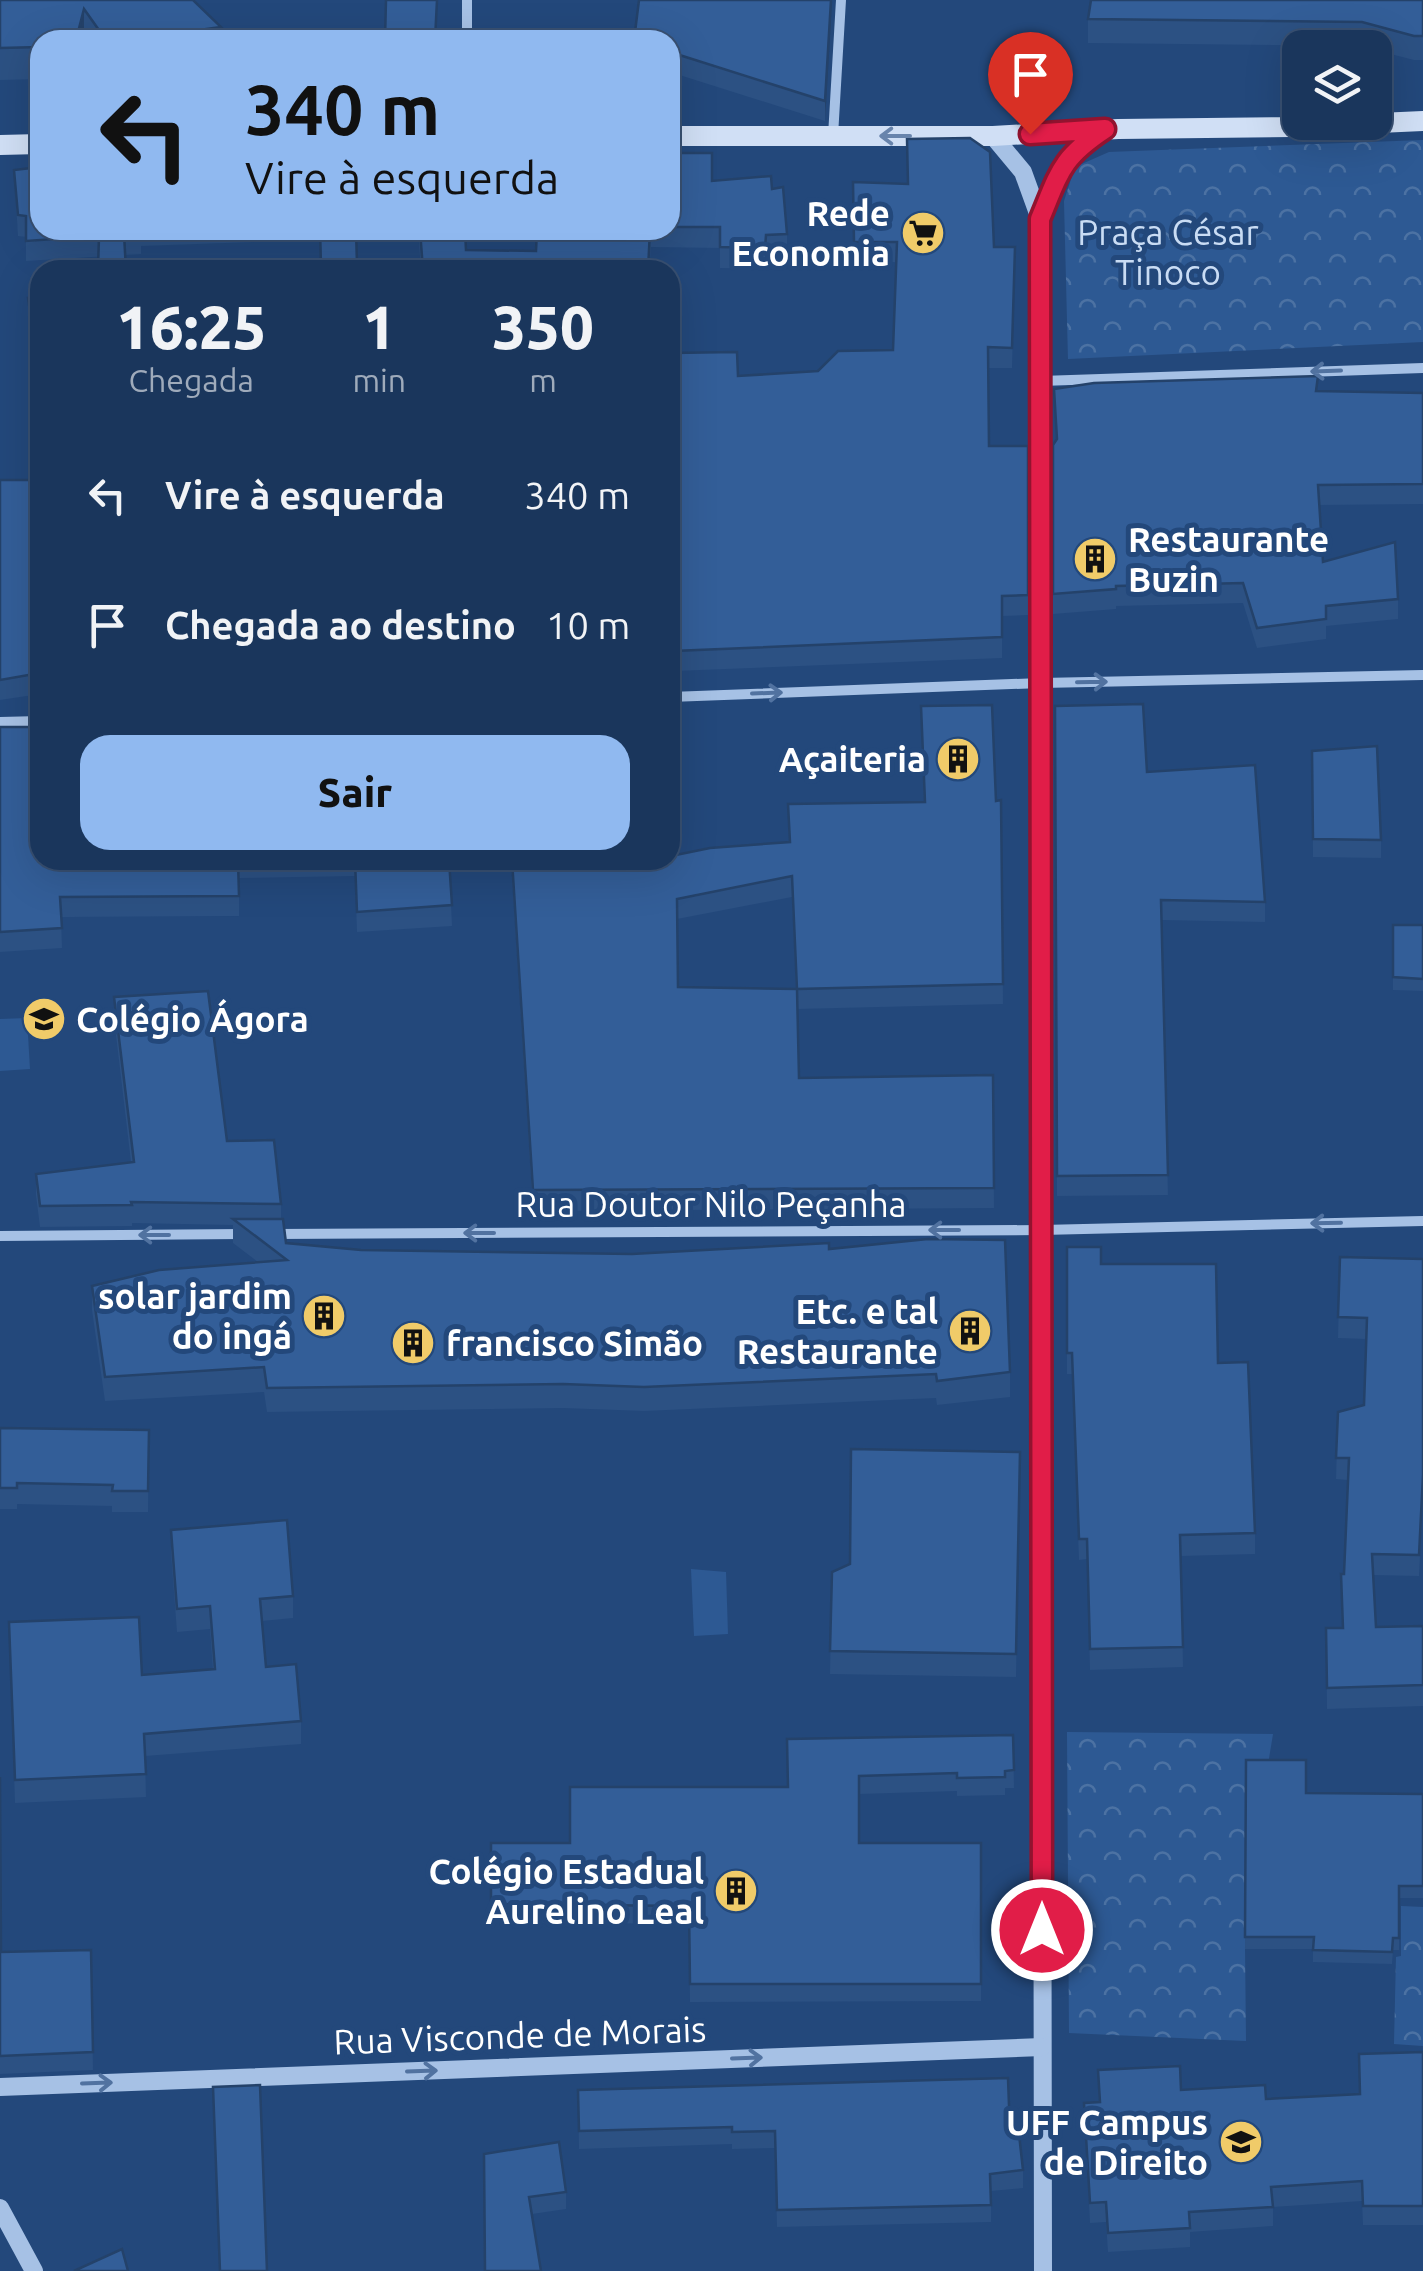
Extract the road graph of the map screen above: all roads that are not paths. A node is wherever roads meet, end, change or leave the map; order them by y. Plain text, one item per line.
1 (467, 0) edge
2 (841, 0) edge
3 (467, 30) edge
4 (1423, 121) edge
5 (1105, 129) junction
6 (680, 136) edge
7 (832, 136) junction
8 (993, 136) junction
9 (30, 144) edge
10 (0, 145) edge
11 (1040, 219) junction
12 (1423, 368) edge
13 (1041, 381) junction
14 (1423, 675) edge
15 (1041, 683) junction
16 (680, 697) edge
17 (30, 721) edge
18 (0, 722) edge
19 (1423, 1221) edge
20 (1042, 1230) junction
21 (0, 1236) edge
22 (1042, 2047) junction
23 (0, 2087) edge
24 (0, 2208) edge
25 (34, 2271) edge
26 (1043, 2271) edge

1 - 3 street
2 - 7 street
4 - 5 main road
5 - 8 main road
5 - 11 street
6 - 7 main road
8 -> 7 main road
8 - 11 street
9 - 10 main road
11 - 13 street
12 -> 13 street
13 - 15 street
15 -> 14 street
16 -> 15 street
15 - 20 street
17 - 18 street
19 -> 20 street, Rua Doutor Nilo Peçanha
20 -> 21 street, Rua Doutor Nilo Peçanha
20 - 22 street
23 -> 22 street, Rua Visconde de Morais
22 - 26 street
24 - 25 street

